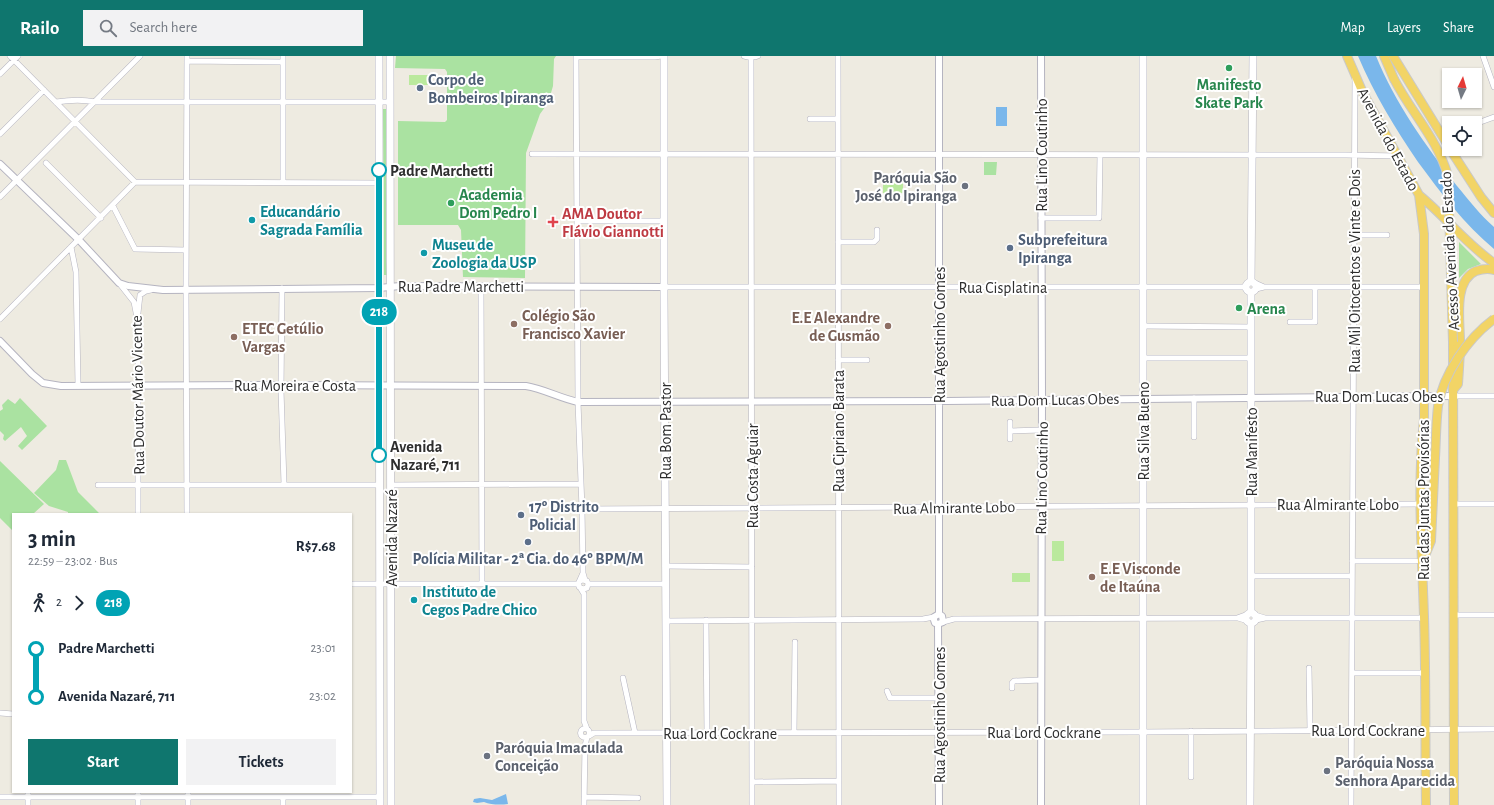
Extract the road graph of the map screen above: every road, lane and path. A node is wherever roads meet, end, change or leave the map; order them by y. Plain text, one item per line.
1 (140, 56) edge
2 (379, 56) edge
3 (390, 56) edge
4 (576, 56) edge
5 (661, 56) edge
6 (664, 56) edge
7 (838, 56) edge
8 (939, 56) edge
9 (1041, 56) edge
10 (1143, 56) edge
11 (1253, 56) edge
12 (1347, 56) edge
13 (1384, 56) edge
14 (1393, 56) edge
15 (1483, 56) edge
16 (14, 57) edge
17 (751, 57) edge
18 (187, 58) edge
19 (283, 59) edge
20 (0, 74) edge
21 (1355, 74) junction
22 (1394, 79) joint
23 (1494, 87) edge
24 (44, 90) junction
25 (56, 102) junction
26 (95, 102) junction
27 (283, 102) junction
28 (379, 102) junction
29 (390, 102) junction
30 (187, 103) junction
31 (1494, 117) edge
32 (810, 119) dead end
33 (838, 119) junction
34 (75, 121) junction
35 (1482, 121) edge
36 (1442, 130) edge
37 (0, 134) edge
38 (838, 147) junction
39 (751, 148) junction
40 (532, 154) dead end
41 (577, 154) junction
42 (664, 154) junction
43 (742, 154) junction
44 (751, 154) junction
45 (831, 154) junction
46 (838, 154) junction
47 (939, 155) junction
48 (1041, 155) junction
49 (1100, 155) junction
50 (1143, 155) junction
51 (1252, 155) junction
52 (1355, 155) junction
53 (1398, 156) junction
54 (1455, 156) edge
55 (46, 163) dead end
56 (0, 164) edge
57 (17, 180) junction
58 (136, 182) junction
59 (187, 182) junction
60 (283, 183) junction
61 (379, 184) junction
62 (1419, 195) junction
63 (0, 197) edge
64 (113, 206) junction
65 (1494, 212) edge
66 (101, 218) junction
67 (1041, 218) junction
68 (664, 220) junction
69 (577, 221) junction
70 (878, 230) dead end
71 (1354, 235) junction
72 (1386, 235) dead end
73 (79, 240) junction
74 (838, 242) junction
75 (72, 247) junction
76 (186, 250) junction
77 (1494, 263) edge
78 (1494, 270) edge
79 (119, 283) junction
80 (480, 286) junction
81 (577, 286) junction
82 (390, 287) junction
83 (664, 287) junction
84 (751, 287) junction
85 (838, 287) junction
86 (939, 287) junction
87 (1041, 287) junction
88 (1143, 287) junction
89 (1252, 287) junction
90 (1315, 287) junction
91 (1354, 287) junction
92 (1424, 287) junction
93 (282, 288) junction
94 (379, 288) junction
95 (163, 290) junction
96 (186, 290) junction
97 (0, 319) edge
98 (1494, 320) edge
99 (1290, 322) dead end
100 (138, 324) junction
101 (1143, 326) junction
102 (1251, 327) junction
103 (0, 341) edge
104 (1143, 358) junction
105 (1251, 358) junction
106 (838, 360) junction
107 (867, 360) dead end
108 (78, 385) junction
109 (282, 385) junction
110 (138, 386) junction
111 (187, 386) junction
112 (379, 386) junction
113 (391, 386) junction
114 (481, 386) junction
115 (1451, 394) junction
116 (1353, 396) junction
117 (1426, 396) junction
118 (1494, 396) edge
119 (1251, 397) junction
120 (1194, 398) junction
121 (1042, 399) junction
122 (1143, 399) junction
123 (839, 401) junction
124 (939, 401) junction
125 (578, 402) junction
126 (751, 402) junction
127 (665, 403) junction
128 (1010, 422) dead end
129 (1042, 430) junction
130 (1010, 431) junction
131 (1194, 437) dead end
132 (1010, 439) dead end
133 (284, 484) junction
134 (581, 484) junction
135 (98, 485) dead end
136 (138, 485) junction
137 (187, 485) junction
138 (379, 485) junction
139 (391, 485) junction
140 (480, 485) junction
141 (1251, 504) junction
142 (1353, 504) junction
143 (1421, 504) junction
144 (1454, 504) junction
145 (1494, 504) edge
146 (1041, 506) junction
147 (1143, 506) junction
148 (939, 507) junction
149 (752, 508) junction
150 (839, 508) junction
151 (582, 509) junction
152 (666, 509) junction
153 (138, 513) edge
154 (187, 513) edge
155 (1352, 561) junction
156 (1419, 561) junction
157 (665, 566) junction
158 (752, 567) junction
159 (1251, 576) junction
160 (1352, 576) junction
161 (352, 584) edge
162 (380, 584) junction
163 (391, 584) junction
164 (482, 584) junction
165 (666, 584) junction
166 (583, 586) junction
167 (1454, 615) junction
168 (1494, 615) edge
169 (1352, 617) junction
170 (1143, 618) junction
171 (1251, 618) junction
172 (1424, 618) junction
173 (939, 619) junction
174 (1041, 619) junction
175 (706, 620) junction
176 (752, 620) junction
177 (839, 620) junction
178 (666, 621) junction
179 (795, 642) dead end
180 (1309, 668) dead end
181 (1352, 673) junction
182 (1425, 673) junction
183 (623, 678) dead end
184 (1041, 680) junction
185 (1012, 688) dead end
186 (887, 691) dead end
187 (938, 698) junction
188 (0, 714) edge
189 (12, 714) edge
190 (1428, 729) junction
191 (1451, 729) junction
192 (1494, 729) edge
193 (1250, 730) junction
194 (1310, 730) junction
195 (1352, 730) junction
196 (1191, 731) junction
197 (794, 732) junction
198 (839, 732) junction
199 (939, 732) junction
200 (1040, 732) junction
201 (1142, 732) junction
202 (587, 733) junction
203 (635, 733) junction
204 (666, 733) junction
205 (707, 733) junction
206 (752, 733) junction
207 (1191, 777) dead end
208 (839, 780) junction
209 (752, 782) junction
210 (28, 795) edge
211 (138, 795) edge
212 (188, 795) edge
213 (0, 797) edge
214 (283, 797) junction
215 (584, 797) junction
216 (638, 798) dead end
217 (380, 801) edge
218 (28, 805) edge
219 (138, 805) edge
220 (188, 805) edge
221 (283, 805) edge
222 (391, 805) edge
223 (584, 805) edge
224 (668, 805) edge
225 (752, 805) edge
226 (838, 805) edge
227 (938, 805) edge
228 (1041, 805) edge
229 (1143, 805) edge
230 (1250, 805) edge
231 (1351, 805) edge
232 (1426, 805) edge
233 (1454, 805) edge

1 - 26 street
2 - 28 main road, Avenida Nazaré
3 - 29 main road, Avenida Nazaré
4 - 5 street
4 - 41 street
6 - 42 main road, Rua Bom Pastor
7 - 33 street, Rua Cipriano Barata
8 - 47 street, Rua Agostinho Gomes
9 - 48 street, Rua Lino Coutinho
10 - 50 main road, Rua Silva Bueno
11 - 51 main road, Rua Manifesto
12 - 21 highway, Avenida do Estado
13 - 22 highway, Avenida do Estado
14 - 36 highway
15 - 23 street
16 - 20 street
16 - 24 street
17 - 39 street, Rua Costa Aguiar
18 - 19 street
18 - 30 street
19 - 27 street
21 - 52 street, Rua Mil Oitocentos e Vinte e Dois
21 - 53 highway, Avenida do Estado
22 - 115 highway, Acesso Avenida do Estado, bridge
24 - 25 street
24 - 37 street
25 - 26 street
25 - 34 street
26 - 30 street
26 - 34 street
27 - 28 street
27 - 30 street
27 - 60 street
28 - 29 street
28 - 61 main road, Avenida Nazaré
29 - 82 main road, Avenida Nazaré
30 - 59 street
31 - 35 street
32 - 33 street
33 - 38 street, Rua Cipriano Barata
34 - 57 street
34 - 58 street
38 - 45 street
38 - 46 street, Rua Cipriano Barata
39 - 43 street
39 - 44 street, Rua Costa Aguiar
40 - 41 street
41 - 42 street
41 - 69 street
42 - 43 street
42 - 68 main road, Rua Bom Pastor
43 - 44 street
44 - 45 street
44 - 84 street, Rua Costa Aguiar
45 - 46 street
46 - 47 street
46 - 74 street, Rua Cipriano Barata
47 - 48 street
47 - 86 street, Rua Agostinho Gomes
48 - 49 street
48 - 67 street, Rua Lino Coutinho
49 - 50 street
49 - 67 street
50 - 51 street
50 - 88 main road, Rua Silva Bueno
51 - 52 street
51 - 89 main road, Rua Manifesto
52 - 53 street
52 - 71 street, Rua Mil Oitocentos e Vinte e Dois
53 - 62 highway, Avenida do Estado
54 - 65 highway
55 - 66 street
56 - 57 street, Rua Doutor Mário Vicente
57 - 63 street
57 - 73 street, Rua Doutor Mário Vicente
58 - 59 street
58 - 64 street
59 - 60 street
59 - 76 street
60 - 61 street
61 - 94 main road, Avenida Nazaré
62 - 77 highway, Avenida do Estado
62 - 92 highway, Rua das Juntas Provisórias
64 - 66 street
64 - 76 street
66 - 73 street
67 - 87 street, Rua Lino Coutinho
68 - 69 street
68 - 83 main road, Rua Bom Pastor
69 - 81 street
70 - 74 street
71 - 72 street
71 - 91 street, Rua Mil Oitocentos e Vinte e Dois
73 - 75 street
73 - 79 street, Rua Doutor Mário Vicente
74 - 85 street, Rua Cipriano Barata
75 - 97 street
75 - 108 street
76 - 96 street
78 - 115 highway
79 - 95 street, Rua Padre Marchetti
79 - 100 street, Rua Doutor Mário Vicente
80 - 81 street, Rua Padre Marchetti
80 - 82 street, Rua Padre Marchetti
80 - 114 street
81 - 83 street, Rua Padre Marchetti
81 - 125 street
82 - 94 street, Rua Padre Marchetti
82 - 113 main road, Avenida Nazaré
83 - 84 street, Rua Cisplatina
83 - 127 main road, Rua Bom Pastor
84 - 85 street, Rua Cisplatina
84 - 126 street, Rua Costa Aguiar
85 - 86 street, Rua Cisplatina
85 - 106 street, Rua Cipriano Barata
86 - 87 street, Rua Cisplatina
86 - 124 street, Rua Agostinho Gomes
87 - 88 street, Rua Cisplatina
87 - 121 street, Rua Lino Coutinho
88 - 89 street, Rua Cisplatina
88 - 101 main road, Rua Silva Bueno
89 - 90 street, Rua Cisplatina
89 - 102 main road, Rua Manifesto
90 - 91 street, Rua Cisplatina
90 - 99 street
91 - 92 street, Rua Cisplatina
91 - 116 street, Rua Mil Oitocentos e Vinte e Dois
92 - 117 highway, Rua das Juntas Provisórias
93 - 94 street, Rua Padre Marchetti
93 - 96 street, Rua Padre Marchetti
93 - 109 street
94 - 112 main road, Avenida Nazaré
95 - 96 street, Rua Padre Marchetti
95 - 100 street, Rua Padre Marchetti
96 - 111 street
98 - 156 highway, bridge
100 - 110 street, Rua Doutor Mário Vicente
101 - 102 street
101 - 104 main road, Rua Silva Bueno
102 - 105 main road, Rua Manifesto
103 - 108 street, Rua Moreira e Costa
104 - 105 street
104 - 122 main road, Rua Silva Bueno
105 - 119 main road, Rua Manifesto
106 - 107 street
106 - 123 street, Rua Cipriano Barata
108 - 110 street, Rua Moreira e Costa
109 - 111 street, Rua Moreira e Costa
109 - 112 street, Rua Moreira e Costa
109 - 133 street
110 - 111 street, Rua Moreira e Costa
110 - 136 street, Rua Doutor Mário Vicente
111 - 137 street
112 - 113 street, Rua Moreira e Costa
112 - 138 main road, Avenida Nazaré
113 - 114 street, Rua Moreira e Costa
113 - 139 main road, Avenida Nazaré
114 - 125 street, Rua Moreira e Costa
114 - 140 street
115 - 117 street, Rua Dom Lucas Obes
115 - 118 street, Rua Dom Lucas Obes
115 - 144 highway, Rua das Juntas Provisórias
116 - 117 street, Rua Dom Lucas Obes
116 - 119 street, Rua Dom Lucas Obes
116 - 142 street, Rua Mil Oitocentos e Vinte e Dois
117 - 143 highway, Rua das Juntas Provisórias
119 - 120 street, Rua Dom Lucas Obes
119 - 141 main road, Rua Manifesto
120 - 122 street, Rua Dom Lucas Obes
120 - 131 street
121 - 122 street, Rua Dom Lucas Obes
121 - 124 street, Rua Dom Lucas Obes
121 - 129 street, Rua Lino Coutinho
122 - 147 main road, Rua Silva Bueno
123 - 124 street, Rua Dom Lucas Obes
123 - 126 street, Rua Dom Lucas Obes
123 - 150 street, Rua Cipriano Barata
124 - 148 street, Rua Agostinho Gomes
125 - 127 street, Rua Moreira e Costa
125 - 134 street
126 - 127 street, Rua Dom Lucas Obes
126 - 149 street, Rua Costa Aguiar
127 - 152 main road, Rua Bom Pastor
128 - 130 street
129 - 130 street
129 - 146 street, Rua Lino Coutinho
130 - 132 street
133 - 137 street
133 - 138 street
134 - 140 street
134 - 151 street
135 - 136 street
136 - 137 street
136 - 153 street, Rua Doutor Mário Vicente
137 - 154 street
138 - 162 main road, Avenida Nazaré
139 - 140 street
139 - 163 main road, Avenida Nazaré
140 - 164 street
141 - 142 street, Rua Almirante Lobo
141 - 147 street, Rua Almirante Lobo
141 - 159 main road, Rua Manifesto
142 - 143 street, Rua Almirante Lobo
142 - 155 street, Rua Mil Oitocentos e Vinte e Dois
143 - 156 highway, Rua das Juntas Provisórias
144 - 145 street
144 - 167 highway, Rua das Juntas Provisórias
146 - 147 street, Rua Almirante Lobo
146 - 148 street, Rua Almirante Lobo
146 - 174 street, Rua Lino Coutinho
147 - 170 main road, Rua Silva Bueno
148 - 150 street, Rua Almirante Lobo
148 - 173 street, Rua Agostinho Gomes
149 - 150 street, Rua Almirante Lobo
149 - 152 street, Rua Almirante Lobo
149 - 158 street, Rua Costa Aguiar
150 - 177 street, Rua Cipriano Barata
151 - 152 street, Rua Almirante Lobo
151 - 166 street
152 - 157 main road, Rua Bom Pastor
155 - 156 street
155 - 160 street, Rua Mil Oitocentos e Vinte e Dois
156 - 172 highway, Rua das Juntas Provisórias
157 - 158 street
157 - 165 main road, Rua Bom Pastor
158 - 176 street, Rua Costa Aguiar
159 - 160 street
159 - 171 main road, Rua Manifesto
160 - 169 street, Rua Mil Oitocentos e Vinte e Dois
161 - 162 street
162 - 163 street
162 - 217 main road, Avenida Nazaré
163 - 164 street
163 - 222 main road, Avenida Nazaré
164 - 166 street
165 - 166 street
165 - 178 main road, Rua Bom Pastor
166 - 202 street
167 - 168 street
167 - 191 highway, Rua das Juntas Provisórias
169 - 171 street
169 - 172 street
169 - 181 street, Rua Mil Oitocentos e Vinte e Dois
170 - 171 street
170 - 174 street
170 - 201 main road, Rua Silva Bueno
171 - 193 main road, Rua Manifesto
172 - 182 highway, Rua das Juntas Provisórias
173 - 174 street
173 - 177 street
173 - 187 street, Rua Agostinho Gomes
174 - 184 street, Rua Lino Coutinho
175 - 176 street
175 - 178 street
175 - 205 street
176 - 177 street
176 - 206 street, Rua Costa Aguiar
177 - 198 street, Rua Cipriano Barata
178 - 204 main road, Rua Bom Pastor
179 - 197 street
180 - 194 street
181 - 182 street
181 - 195 street, Rua Mil Oitocentos e Vinte e Dois
182 - 190 highway, Rua das Juntas Provisórias
183 - 203 street
184 - 185 street
184 - 200 street, Rua Lino Coutinho
186 - 187 street
187 - 199 street, Rua Agostinho Gomes
188 - 189 street
190 - 191 street, Rua Lord Cockrane
190 - 195 street, Rua Lord Cockrane
190 - 232 highway, Rua das Juntas Provisórias
191 - 192 street, Rua Lord Cockrane
191 - 233 highway, Rua das Juntas Provisórias
193 - 194 street, Rua Lord Cockrane
193 - 196 street, Rua Lord Cockrane
193 - 230 main road, Rua Manifesto
194 - 195 street, Rua Lord Cockrane
195 - 231 street, Rua Mil Oitocentos e Vinte e Dois
196 - 201 street, Rua Lord Cockrane
196 - 207 street
197 - 198 street, Rua Lord Cockrane
197 - 206 street, Rua Lord Cockrane
198 - 199 street, Rua Lord Cockrane
198 - 208 street, Rua Cipriano Barata
199 - 200 street, Rua Lord Cockrane
199 - 227 street, Rua Agostinho Gomes
200 - 201 street, Rua Lord Cockrane
200 - 228 street, Rua Lino Coutinho
201 - 229 main road, Rua Silva Bueno
202 - 203 street, Rua Lord Cockrane
202 - 215 street
203 - 204 street, Rua Lord Cockrane
204 - 205 street, Rua Lord Cockrane
204 - 224 main road, Rua Bom Pastor
205 - 206 street, Rua Lord Cockrane
206 - 209 street, Rua Costa Aguiar
208 - 209 street
208 - 226 street, Rua Cipriano Barata
209 - 225 street, Rua Costa Aguiar
210 - 211 street
210 - 213 street
210 - 218 street
211 - 212 street
211 - 219 street
212 - 214 street
212 - 220 street
214 - 217 street
214 - 221 street
215 - 216 street
215 - 223 street

